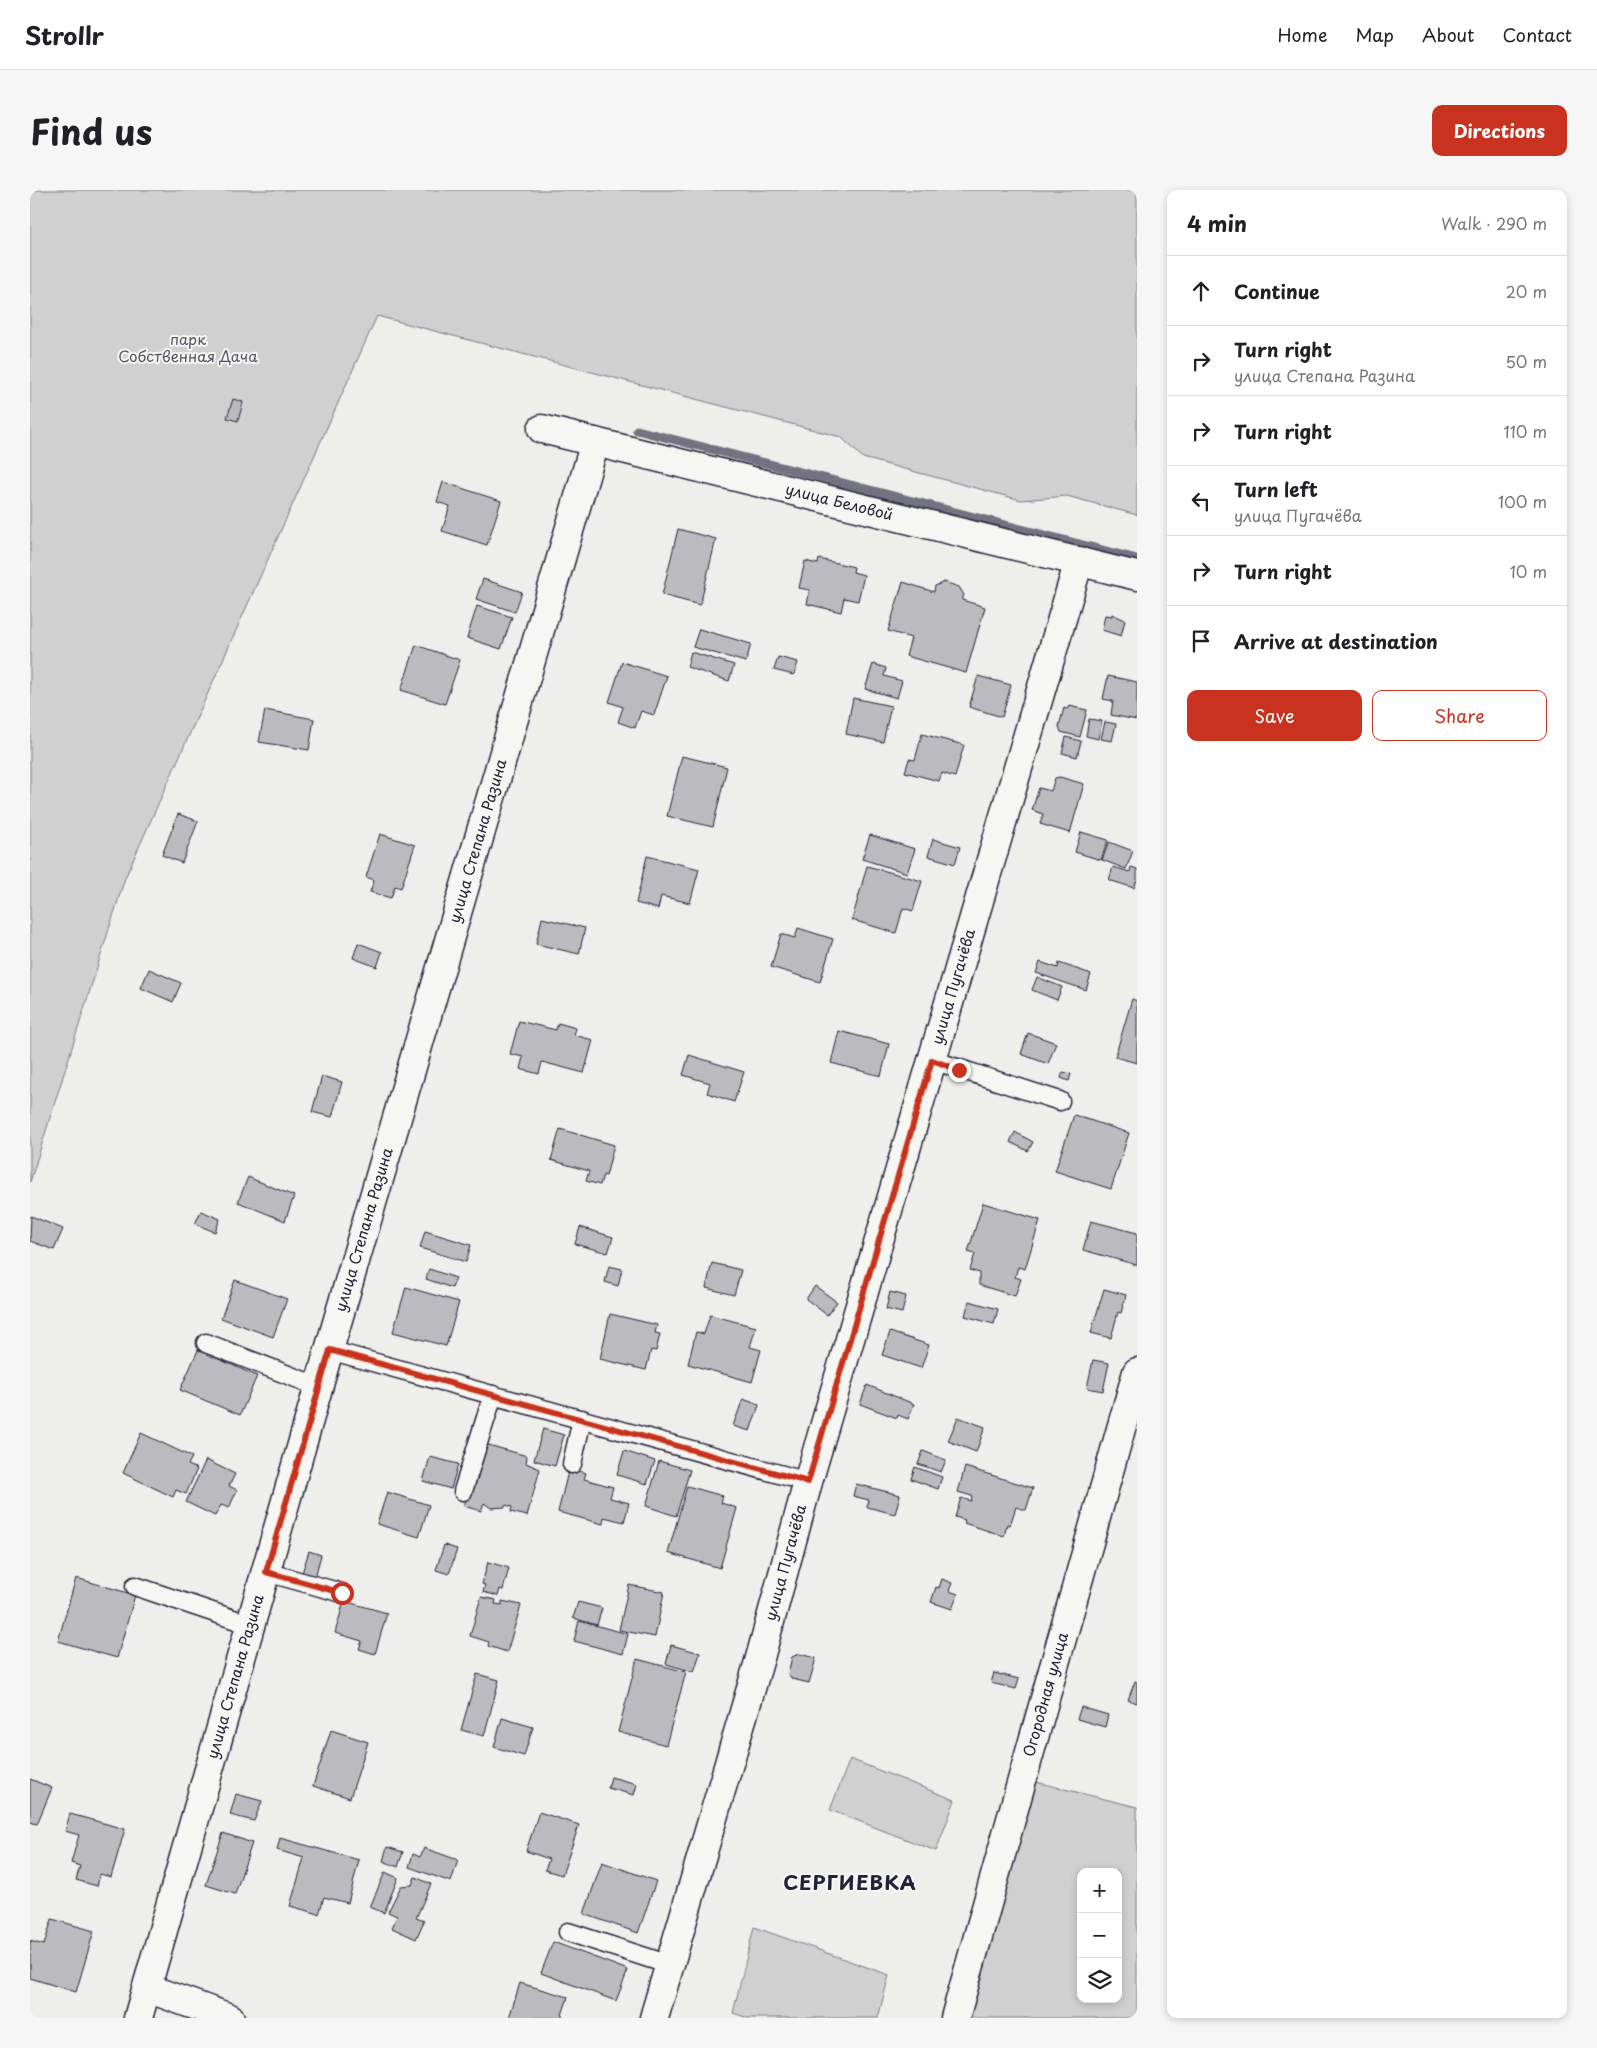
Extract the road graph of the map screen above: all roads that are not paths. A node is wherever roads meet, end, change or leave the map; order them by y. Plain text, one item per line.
1 (542, 429) dead end
2 (595, 442) junction
3 (1079, 561) junction
4 (1137, 576) edge
5 (932, 1060) junction
6 (1060, 1101) dead end
7 (206, 1343) dead end
8 (330, 1350) junction
9 (1137, 1372) edge
10 (319, 1387) junction
11 (493, 1395) junction
12 (582, 1419) junction
13 (1130, 1426) edge
14 (572, 1464) dead end
15 (808, 1482) junction
16 (463, 1491) dead end
17 (266, 1572) junction
18 (135, 1586) dead end
19 (342, 1593) dead end
20 (251, 1625) junction
21 (568, 1932) dead end
22 (670, 1965) junction
23 (147, 1988) junction
24 (138, 2018) edge
25 (230, 2018) edge
26 (654, 2018) edge
27 (955, 2018) edge

1 - 2 street, улица Беловой
2 - 3 street, улица Беловой
2 - 8 street, улица Степана Разина
3 - 4 street, улица Беловой
3 - 5 street, улица Пугачёва
5 - 6 lane
5 - 15 street, улица Пугачёва
7 - 10 lane
8 - 10 street, улица Степана Разина
8 - 11 lane
9 - 13 street, Огородная улица
10 - 17 street, улица Степана Разина
11 - 12 lane
11 - 16 lane
12 - 14 lane
12 - 15 lane
13 - 27 street, Огородная улица
15 - 22 street, улица Пугачёва
17 - 19 lane
17 - 20 street, улица Степана Разина
18 - 20 lane
20 - 23 street, улица Степана Разина
21 - 22 lane
22 - 26 street, улица Пугачёва
23 - 24 street, улица Степана Разина
23 - 25 street

